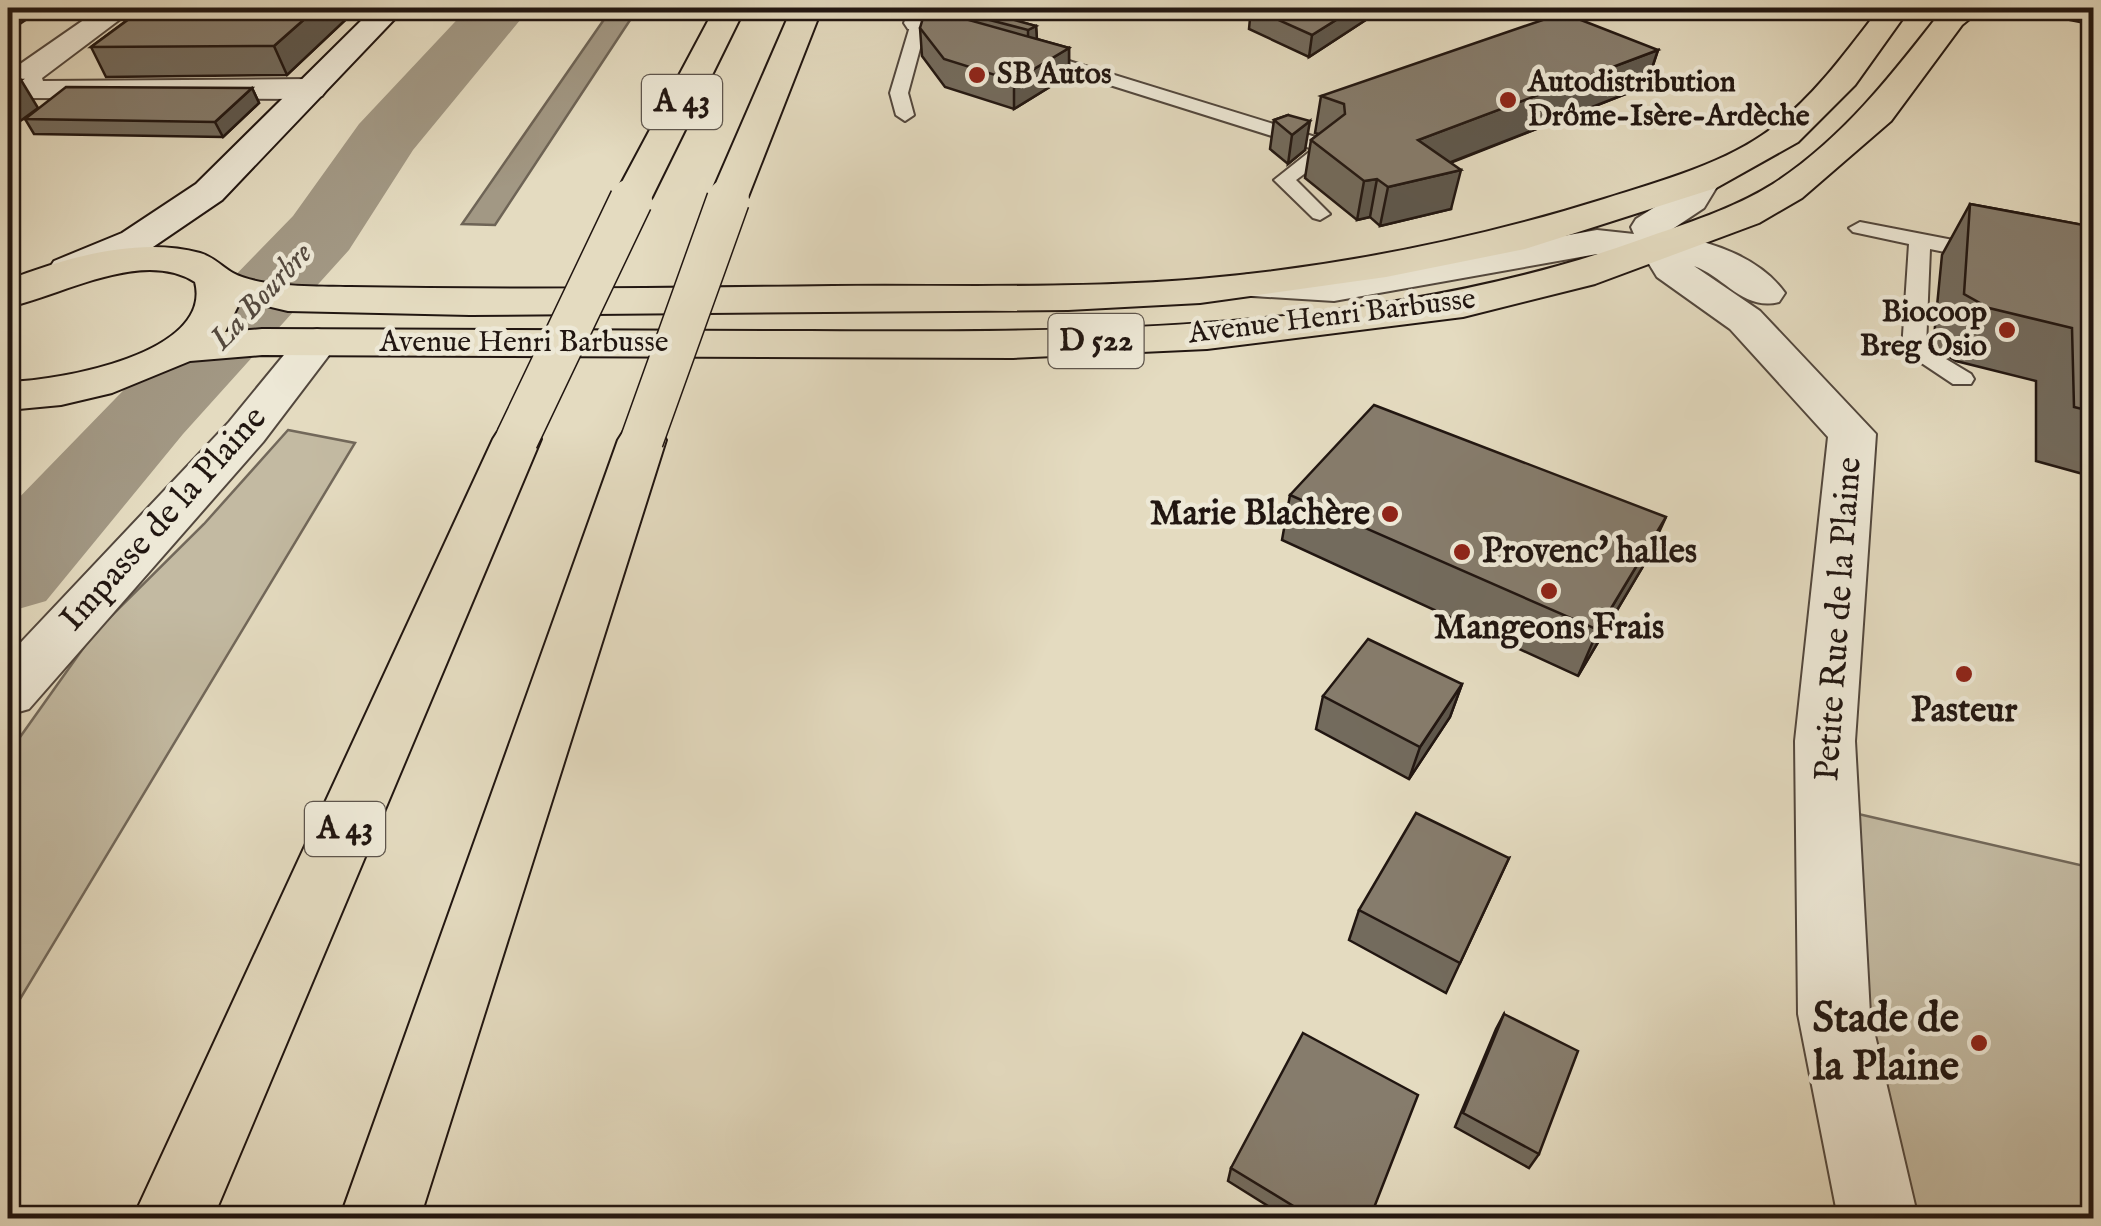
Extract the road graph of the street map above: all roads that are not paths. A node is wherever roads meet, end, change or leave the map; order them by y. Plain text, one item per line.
1 (120, 8) edge
2 (390, 8) edge
3 (730, 8) edge
4 (807, 8) edge
5 (1895, 8) edge
6 (1968, 8) edge
7 (2054, 8) edge
8 (926, 15) edge
9 (2094, 16) edge
10 (971, 38) edge
11 (1006, 47) edge
12 (310, 89) junction
13 (905, 116) dead end
14 (1703, 180) junction
15 (209, 192) junction
16 (1320, 214) dead end
17 (1744, 215) junction
18 (1860, 228) dead end
19 (1920, 240) junction
20 (1661, 246) junction
21 (2002, 257) edge
22 (68, 270) junction
23 (1582, 275) junction
24 (222, 281) junction
25 (1250, 286) junction
26 (13, 290) edge
27 (1744, 299) junction
28 (317, 342) junction
29 (189, 347) junction
30 (1962, 379) dead end
31 (53, 394) junction
32 (8, 396) edge
33 (8, 424) edge
34 (8, 693) edge
35 (173, 1218) edge
36 (380, 1218) edge
37 (1878, 1218) edge

1 - 12 street
2 - 12 street
3 - 35 main road, A 43, bridge
4 - 36 main road, A 43, bridge
5 - 14 main road, Avenue Henri Barbusse / D 522
6 - 17 main road, Avenue Henri Barbusse / D 522
7 - 9 street
8 - 10 lane
8 - 13 lane
11 - 16 lane
12 - 15 street
14 - 20 street
14 - 25 main road, Avenue Henri Barbusse / D 522
15 - 22 street
15 - 24 street
17 - 20 main road, Avenue Henri Barbusse / D 522
17 - 27 street
18 - 19 lane
19 - 21 lane
19 - 30 lane
20 - 23 main road, Avenue Henri Barbusse / D 522
20 - 25 street
20 - 27 street
22 - 24 main road, Avenue Henri Barbusse
22 - 26 main road, Avenue Henri Barbusse
23 - 27 street
23 - 28 main road, Avenue Henri Barbusse / D 522
24 - 25 main road, Avenue Henri Barbusse / D 522
24 - 29 main road
27 - 37 street, Petite Rue de la Plaine
28 - 29 main road, Avenue Henri Barbusse / D 522
28 - 34 street, Impasse de la Plaine
29 - 31 main road
31 - 32 main road
31 - 33 main road

